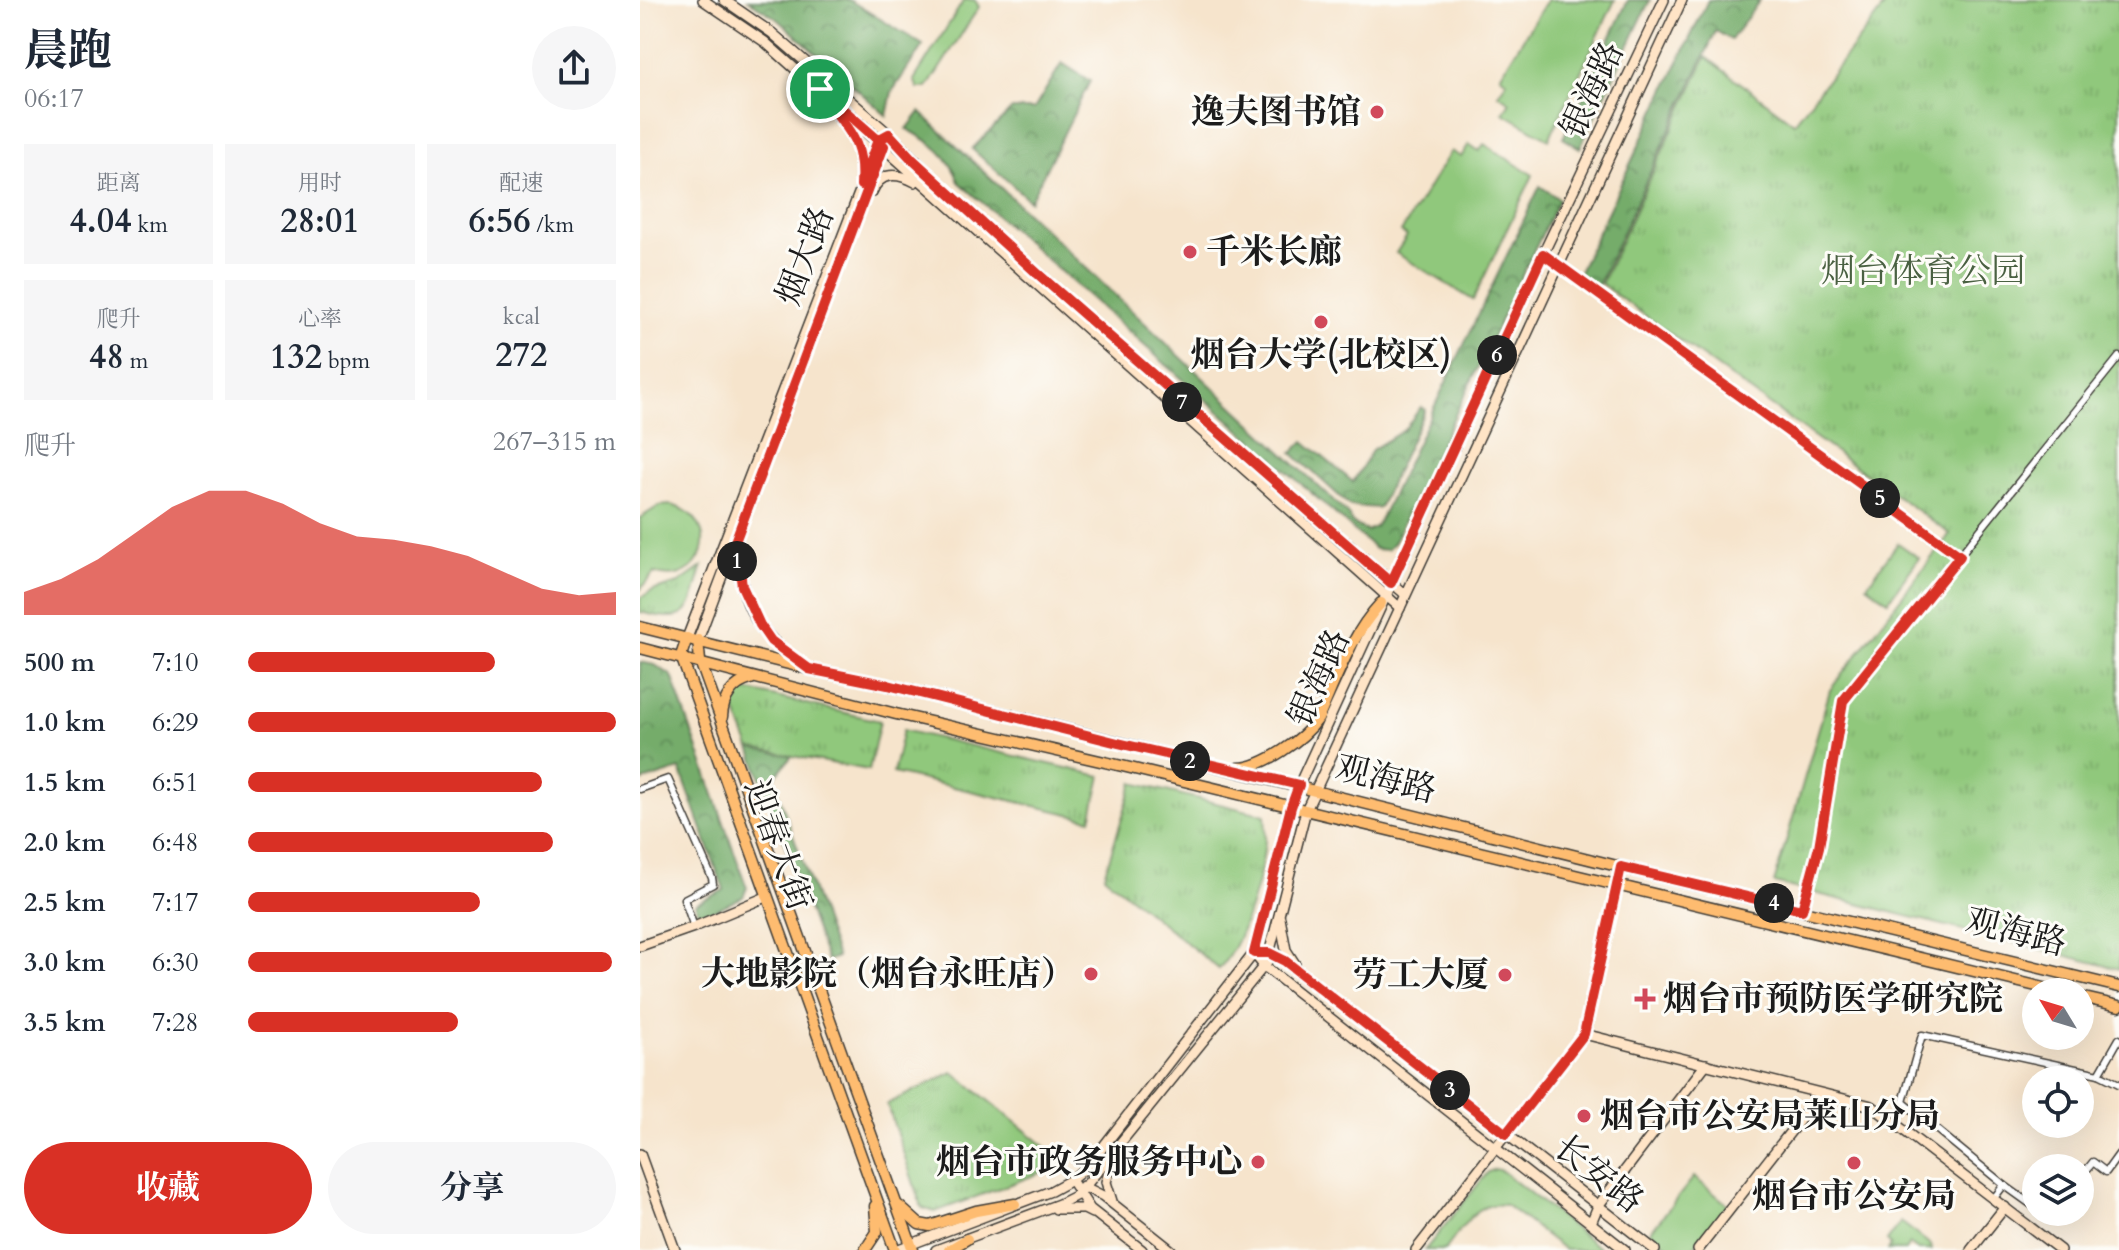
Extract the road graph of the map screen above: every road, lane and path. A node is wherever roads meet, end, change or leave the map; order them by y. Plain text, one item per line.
1 (703, 0) edge
2 (724, 0) edge
3 (1664, 0) edge
4 (1682, 0) edge
5 (820, 89) junction
6 (889, 134) junction
7 (881, 143) junction
8 (861, 185) junction
9 (927, 187) junction
10 (850, 234) junction
11 (1543, 254) junction
12 (1559, 265) junction
13 (2119, 357) edge
14 (736, 539) junction
15 (1960, 556) junction
16 (1391, 583) junction
17 (1405, 594) junction
18 (1383, 600) junction
19 (1400, 608) junction
20 (640, 627) edge
21 (692, 639) junction
22 (640, 648) edge
23 (681, 656) junction
24 (700, 661) junction
25 (809, 669) junction
26 (753, 679) junction
27 (722, 719) junction
28 (1223, 769) junction
29 (1299, 785) junction
30 (640, 789) edge
31 (1315, 791) junction
32 (1291, 807) junction
33 (1306, 810) junction
34 (1621, 867) junction
35 (1617, 885) junction
36 (766, 897) junction
37 (1802, 910) junction
38 (1279, 915) junction
39 (694, 927) junction
40 (640, 946) edge
41 (1254, 953) junction
42 (1269, 953) junction
43 (1264, 966) junction
44 (1302, 973) junction
45 (1312, 982) junction
46 (2022, 983) edge
47 (2119, 987) edge
48 (1302, 995) junction
49 (2094, 1000) edge
50 (2119, 1006) edge
51 (1584, 1034) junction
52 (2119, 1039) edge
53 (1706, 1064) junction
54 (2099, 1074) junction
55 (2119, 1084) edge
56 (1820, 1094) junction
57 (1506, 1134) junction
58 (1495, 1148) junction
59 (1116, 1151) junction
60 (640, 1154) edge
61 (2119, 1154) edge
62 (2094, 1163) edge
63 (1071, 1180) junction
64 (2004, 1185) junction
65 (1083, 1191) junction
66 (874, 1192) junction
67 (1994, 1198) junction
68 (2022, 1198) edge
69 (896, 1202) junction
70 (1015, 1204) junction
71 (1598, 1206) junction
72 (1116, 1207) junction
73 (2005, 1207) junction
74 (1042, 1211) junction
75 (1099, 1216) junction
76 (1130, 1217) junction
77 (1591, 1223) junction
78 (1119, 1232) junction
79 (967, 1239) junction
80 (912, 1247) edge
81 (675, 1250) edge
82 (865, 1250) edge
83 (896, 1250) edge
84 (936, 1250) edge
85 (949, 1250) edge
86 (1142, 1250) edge
87 (1171, 1250) edge
88 (1416, 1250) edge
89 (1625, 1250) edge
90 (1655, 1250) edge
91 (1698, 1250) edge
92 (1971, 1250) edge
93 (2060, 1250) edge

1 - 5 main road
2 - 6 main road
3 - 11 main road, 银海路
4 - 12 main road, 银海路
5 - 7 main road
5 - 8 main road
6 - 7 main road
6 - 16 main road
7 - 8 main road, 烟大路
7 - 9 main road
7 - 10 main road, 烟大路
8 - 21 main road, 烟大路
9 - 10 main road
9 - 18 main road
10 - 14 main road, 烟大路
11 - 12 street
11 - 16 main road, 银海路
12 - 15 street
12 - 17 main road, 银海路
13 - 15 street
14 - 21 main road, 烟大路
14 - 25 main road
15 - 37 street
16 - 17 main road
16 - 18 main road, 银海路
17 - 19 main road, 银海路
18 - 19 main road
18 - 28 main road
18 - 29 main road, 银海路
19 - 31 main road, 银海路
20 - 21 main road, 观海路
21 - 23 main road
21 - 24 main road, 迎春大街
21 - 25 main road, 观海路
22 - 23 main road, 观海路
23 - 24 main road, 观海路
23 - 36 main road, 迎春大街
24 - 26 main road, 观海路
24 - 27 main road, 迎春大街
25 - 28 main road, 观海路
26 - 27 main road
26 - 32 main road, 观海路
27 - 69 main road, 迎春大街
28 - 29 main road, 观海路
29 - 31 main road, 观海路
29 - 32 main road, 银海路
30 - 39 street
31 - 33 main road, 银海路
31 - 34 main road, 观海路
32 - 33 main road, 观海路
32 - 41 main road, 银海路
33 - 35 main road, 观海路
33 - 38 main road, 银海路
34 - 35 main road
34 - 37 main road, 观海路
35 - 46 main road, 观海路
35 - 51 main road
36 - 39 main road
36 - 66 main road, 迎春大街
37 - 47 main road, 观海路
38 - 42 main road, 银海路
38 - 44 main road
39 - 40 main road
41 - 42 main road
41 - 43 main road
41 - 63 main road, 银海路
42 - 43 main road, 银海路
42 - 44 main road, 长安路
43 - 48 main road
43 - 59 main road, 银海路
44 - 45 main road, 长安路
45 - 48 main road
45 - 57 main road, 长安路
48 - 58 main road
49 - 50 main road, 观海路
51 - 53 main road
51 - 57 main road
52 - 54 street
53 - 56 main road
53 - 71 main road
54 - 55 street
54 - 64 street
56 - 67 main road
56 - 91 main road
57 - 58 main road
57 - 71 main road, 长安路
58 - 77 main road
58 - 88 main road
59 - 65 main road, 银海路
59 - 72 main road
60 - 81 main road
61 - 62 street
63 - 65 main road
63 - 70 main road, 银海路
64 - 67 street
64 - 68 street
65 - 72 main road
65 - 74 main road, 银海路
65 - 75 main road
66 - 82 main road
66 - 83 main road, 迎春大街
67 - 73 main road
69 - 70 main road
69 - 80 main road, 迎春大街
70 - 80 main road, 银海路
71 - 77 main road
71 - 90 main road, 长安路
72 - 76 main road
73 - 92 main road
73 - 93 main road
74 - 75 main road
74 - 79 main road, 银海路
75 - 78 main road
76 - 78 main road
76 - 87 main road
77 - 89 main road
78 - 86 main road
79 - 84 main road, 银海路
79 - 85 main road
80 - 83 main road, 银海路

